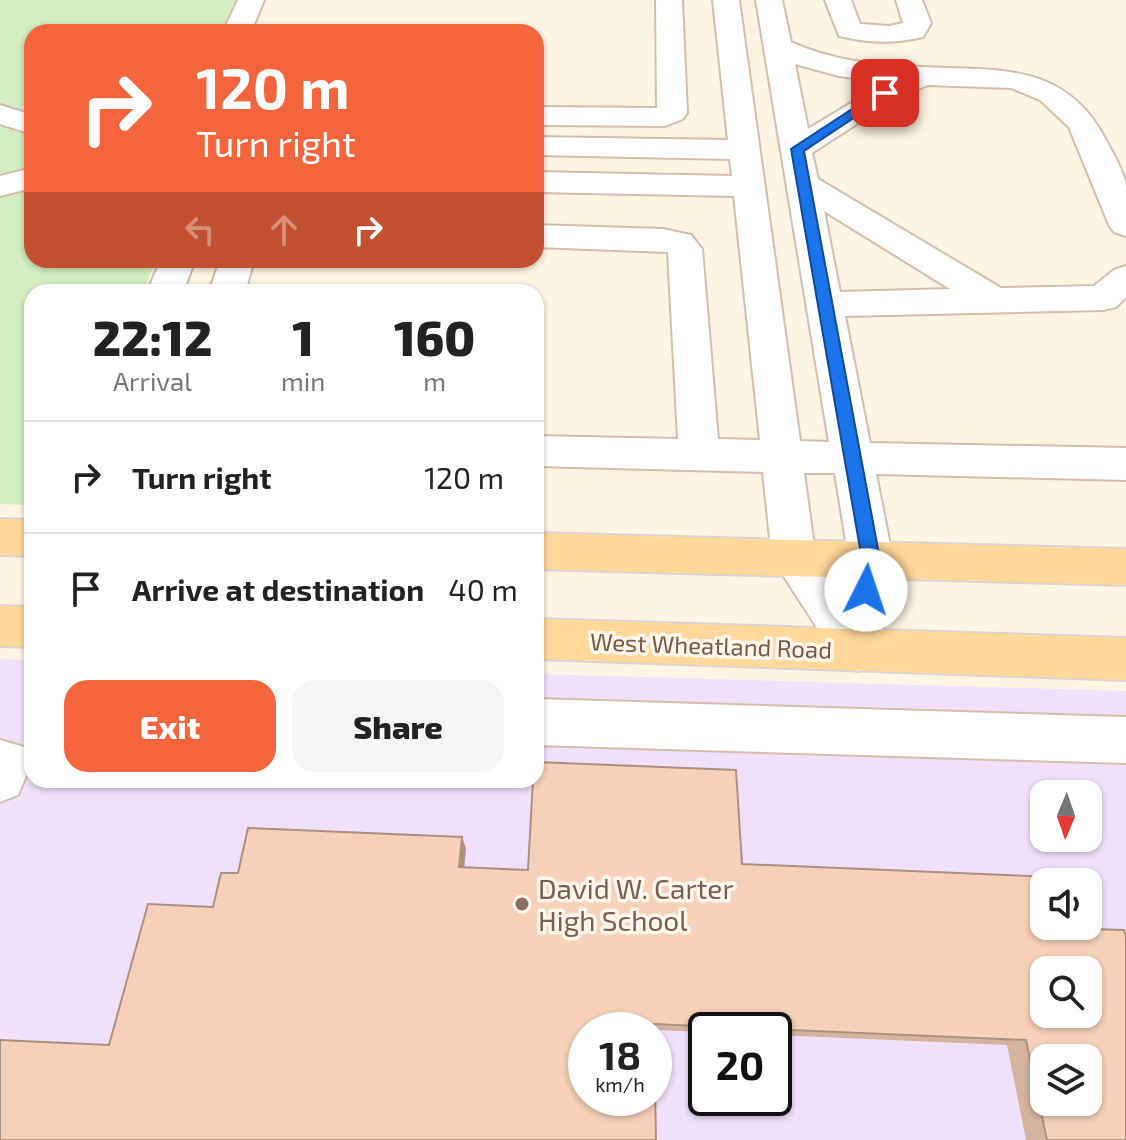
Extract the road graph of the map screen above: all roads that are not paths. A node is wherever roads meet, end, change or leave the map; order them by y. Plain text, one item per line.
1 (251, 0) edge
2 (669, 0) edge
3 (726, 0) edge
4 (769, 0) edge
5 (838, 0) edge
6 (909, 0) edge
7 (240, 24) edge
8 (778, 47) junction
9 (924, 76) junction
10 (0, 114) edge
11 (544, 116) edge
12 (24, 122) edge
13 (544, 146) edge
14 (797, 149) junction
15 (744, 150) junction
16 (24, 180) edge
17 (544, 182) edge
18 (804, 185) junction
19 (0, 186) edge
20 (748, 186) junction
21 (1126, 225) edge
22 (544, 236) edge
23 (1126, 278) edge
24 (991, 298) junction
25 (826, 304) junction
26 (544, 451) edge
27 (699, 453) junction
28 (781, 454) junction
29 (852, 456) junction
30 (1126, 464) edge
31 (0, 537) edge
32 (24, 538) edge
33 (544, 551) edge
34 (794, 558) junction
35 (871, 560) junction
36 (1126, 567) edge
37 (0, 626) edge
38 (24, 627) edge
39 (544, 639) edge
40 (857, 650) junction
41 (1126, 659) edge
42 (544, 722) edge
43 (1126, 740) edge

1 - 7 lane
2 - 11 lane
3 - 15 lane
4 - 8 lane
5 - 6 lane
8 - 9 lane
8 - 14 lane
9 - 14 lane
9 - 21 lane
10 - 12 lane
13 - 15 lane
14 - 18 lane
15 - 20 lane
16 - 19 lane
17 - 20 lane
18 - 24 lane
18 - 25 lane
20 - 28 lane
22 - 27 lane
23 - 24 lane
24 - 25 lane
25 - 29 lane
26 - 27 lane
27 - 28 lane
28 - 29 lane
28 - 34 lane
29 - 30 lane
29 - 35 lane
31 - 32 main road
33 - 34 main road
34 - 35 main road
34 - 40 lane
35 - 36 main road
35 - 40 lane
37 - 38 main road
39 - 40 main road, West Wheatland Road
40 - 41 main road, West Wheatland Road
42 - 43 lane

